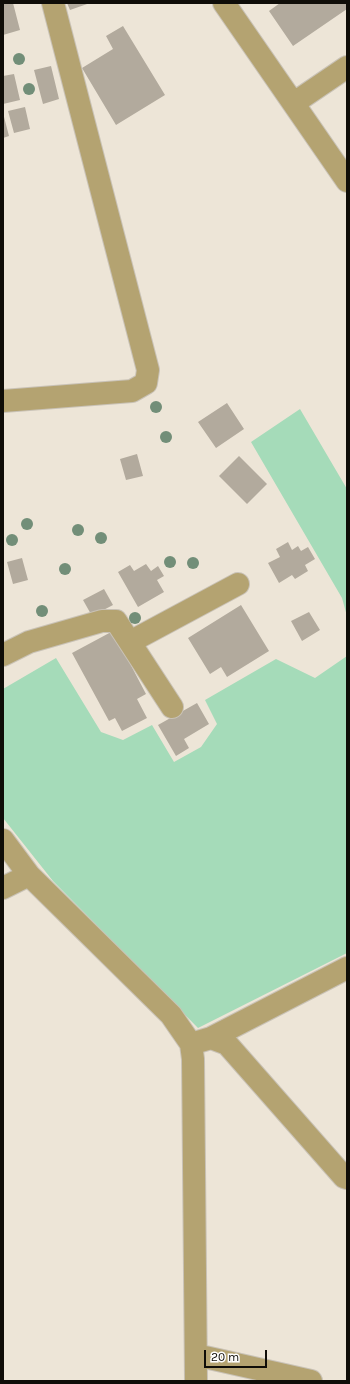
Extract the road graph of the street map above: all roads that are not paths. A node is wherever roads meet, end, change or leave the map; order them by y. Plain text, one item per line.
1 (53, 3) edge
2 (224, 3) edge
3 (347, 67) edge
4 (294, 103) junction
5 (347, 181) edge
6 (3, 401) edge
7 (238, 584) dead end
8 (130, 642) junction
9 (3, 656) edge
10 (172, 707) dead end
11 (3, 840) edge
12 (29, 875) junction
13 (3, 888) edge
14 (347, 968) edge
15 (201, 1041) junction
16 (347, 1178) edge
17 (196, 1355) junction
18 (196, 1381) edge
19 (310, 1381) edge

1 - 6 street
2 - 4 street
3 - 4 street
4 - 5 street
7 - 8 street
8 - 9 street
8 - 10 street
11 - 12 street
12 - 13 street
12 - 15 street
14 - 15 street
15 - 16 street
15 - 17 street
17 - 18 street
17 - 19 street

